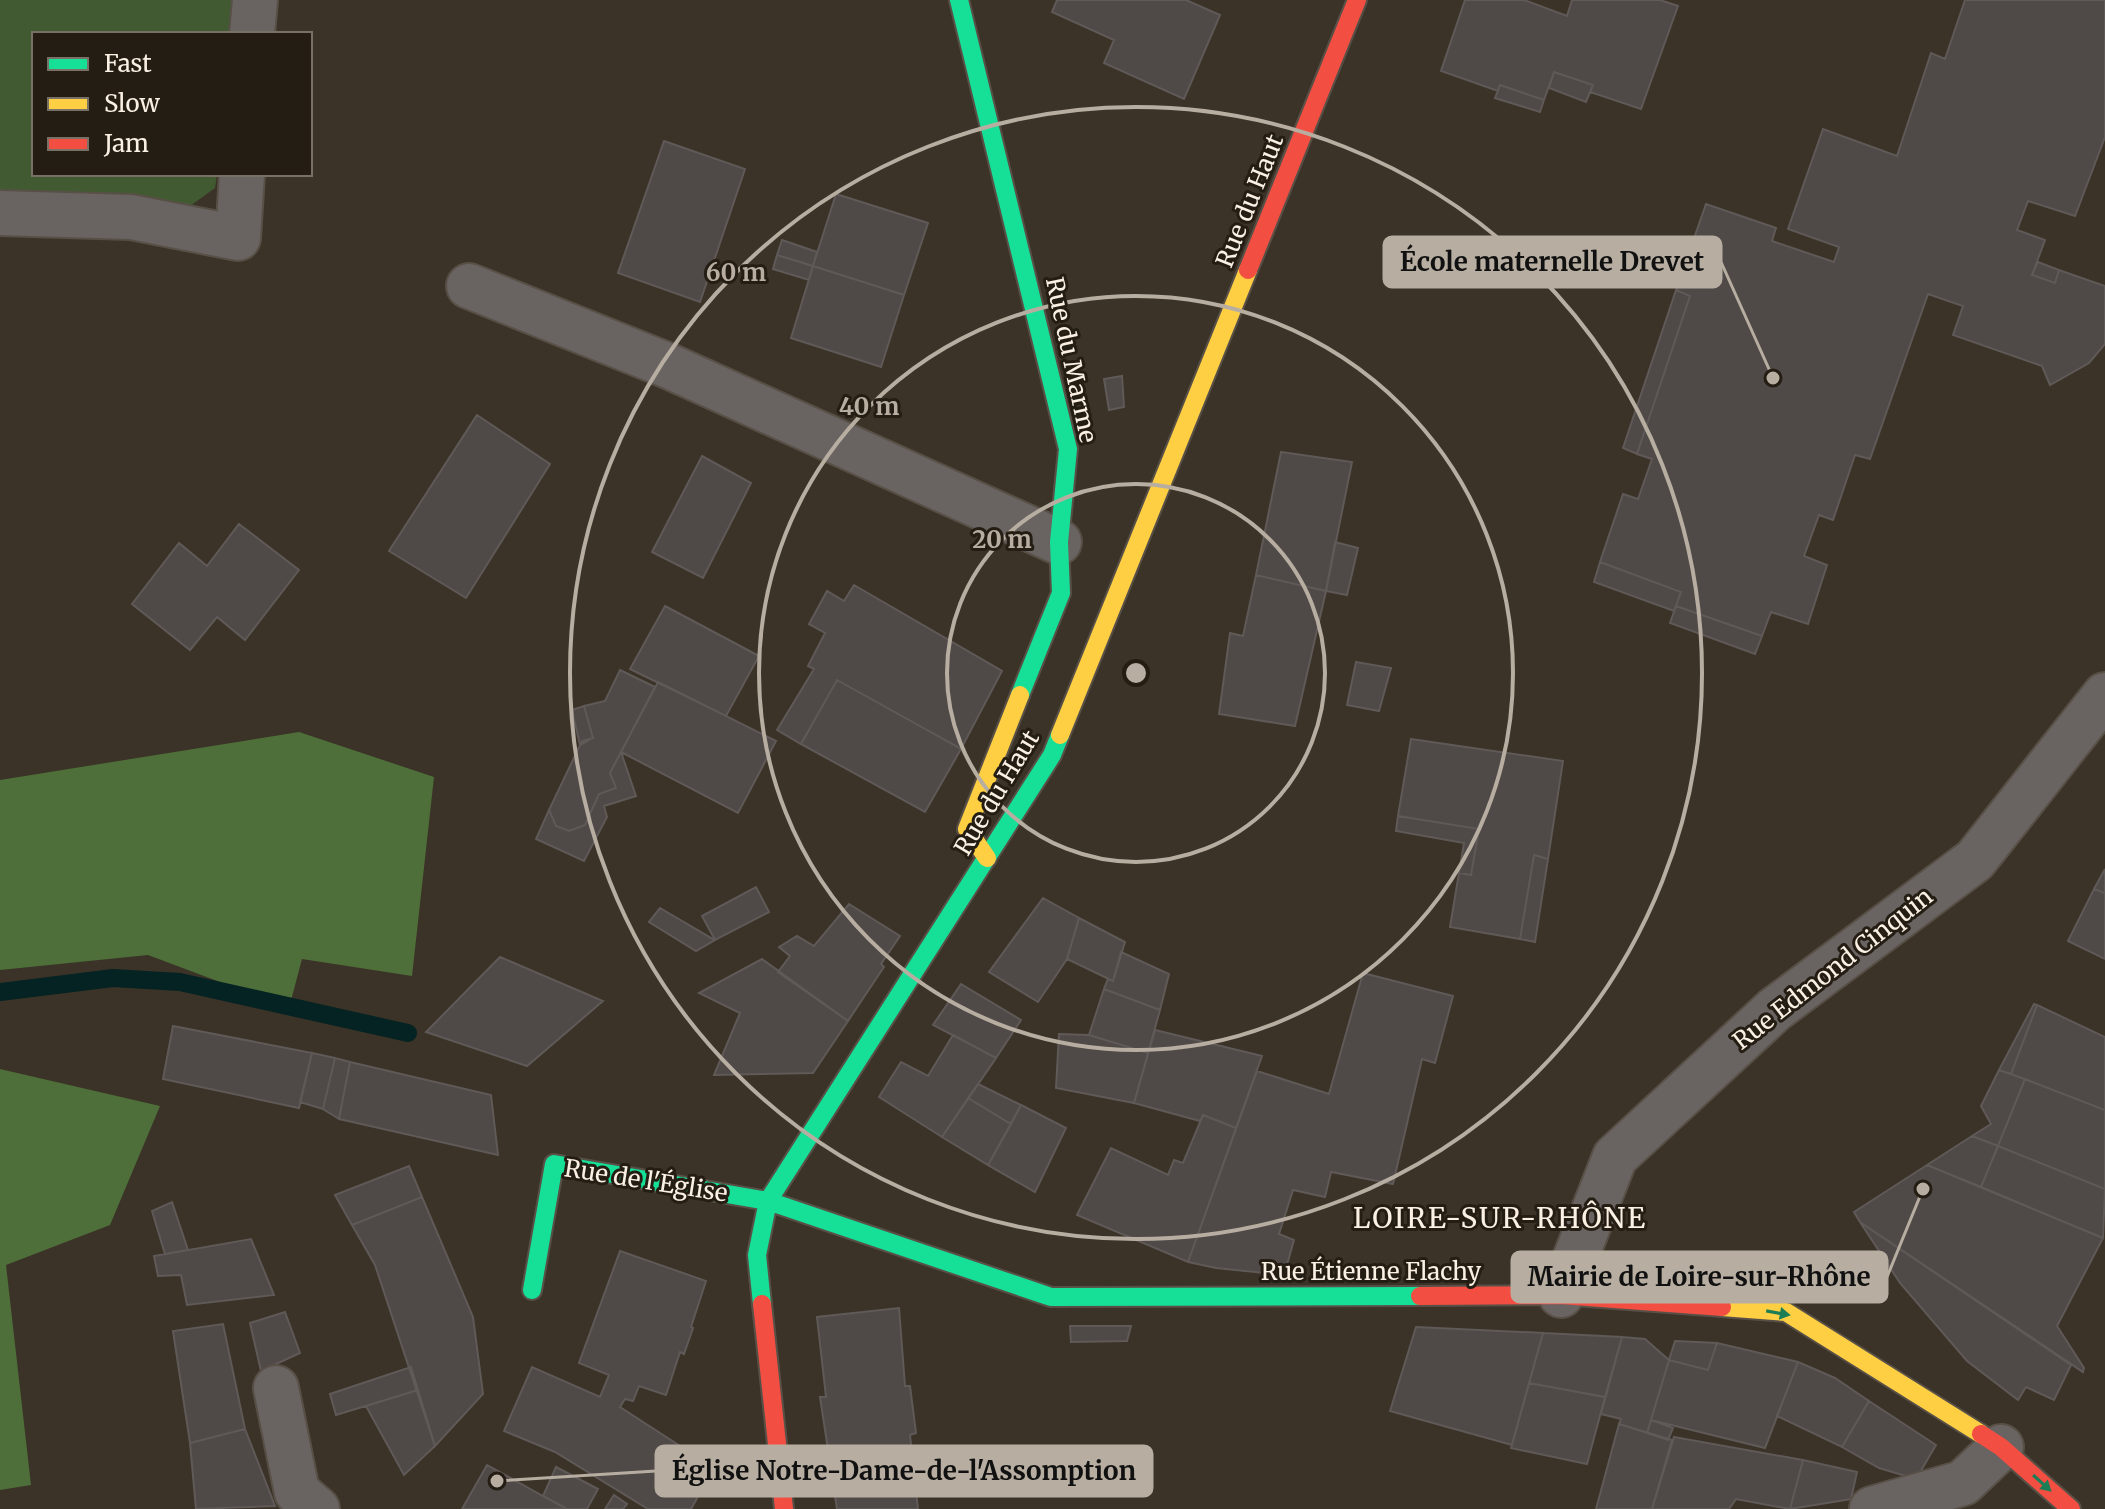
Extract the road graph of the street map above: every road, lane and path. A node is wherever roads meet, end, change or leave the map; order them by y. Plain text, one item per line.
1 (255, 0) edge
2 (959, 0) edge
3 (1357, 0) edge
4 (252, 32) edge
5 (242, 176) edge
6 (0, 213) edge
7 (469, 286) dead end
8 (1059, 542) junction
9 (2105, 695) edge
10 (987, 858) junction
11 (768, 1201) junction
12 (532, 1290) dead end
13 (1561, 1295) junction
14 (276, 1388) dead end
15 (2001, 1447) junction
16 (317, 1509) edge
17 (784, 1509) edge
18 (1872, 1509) edge
19 (2071, 1509) edge

1 - 4 street
2 - 8 street, Rue du Marme
3 - 10 street, Rue du Haut
5 - 6 street
7 - 8 street
8 - 10 street, Rue du Marme
9 - 13 street, Rue Edmond Cinquin
10 - 11 street, Rue du Haut
11 - 12 street, Rue de l'Église
11 - 13 street, Rue Étienne Flachy
11 - 17 street, Rue du Haut
13 -> 15 street, Rue Étienne Flachy
14 - 16 street
15 - 18 street
15 -> 19 street, Rue Étienne Flachy

